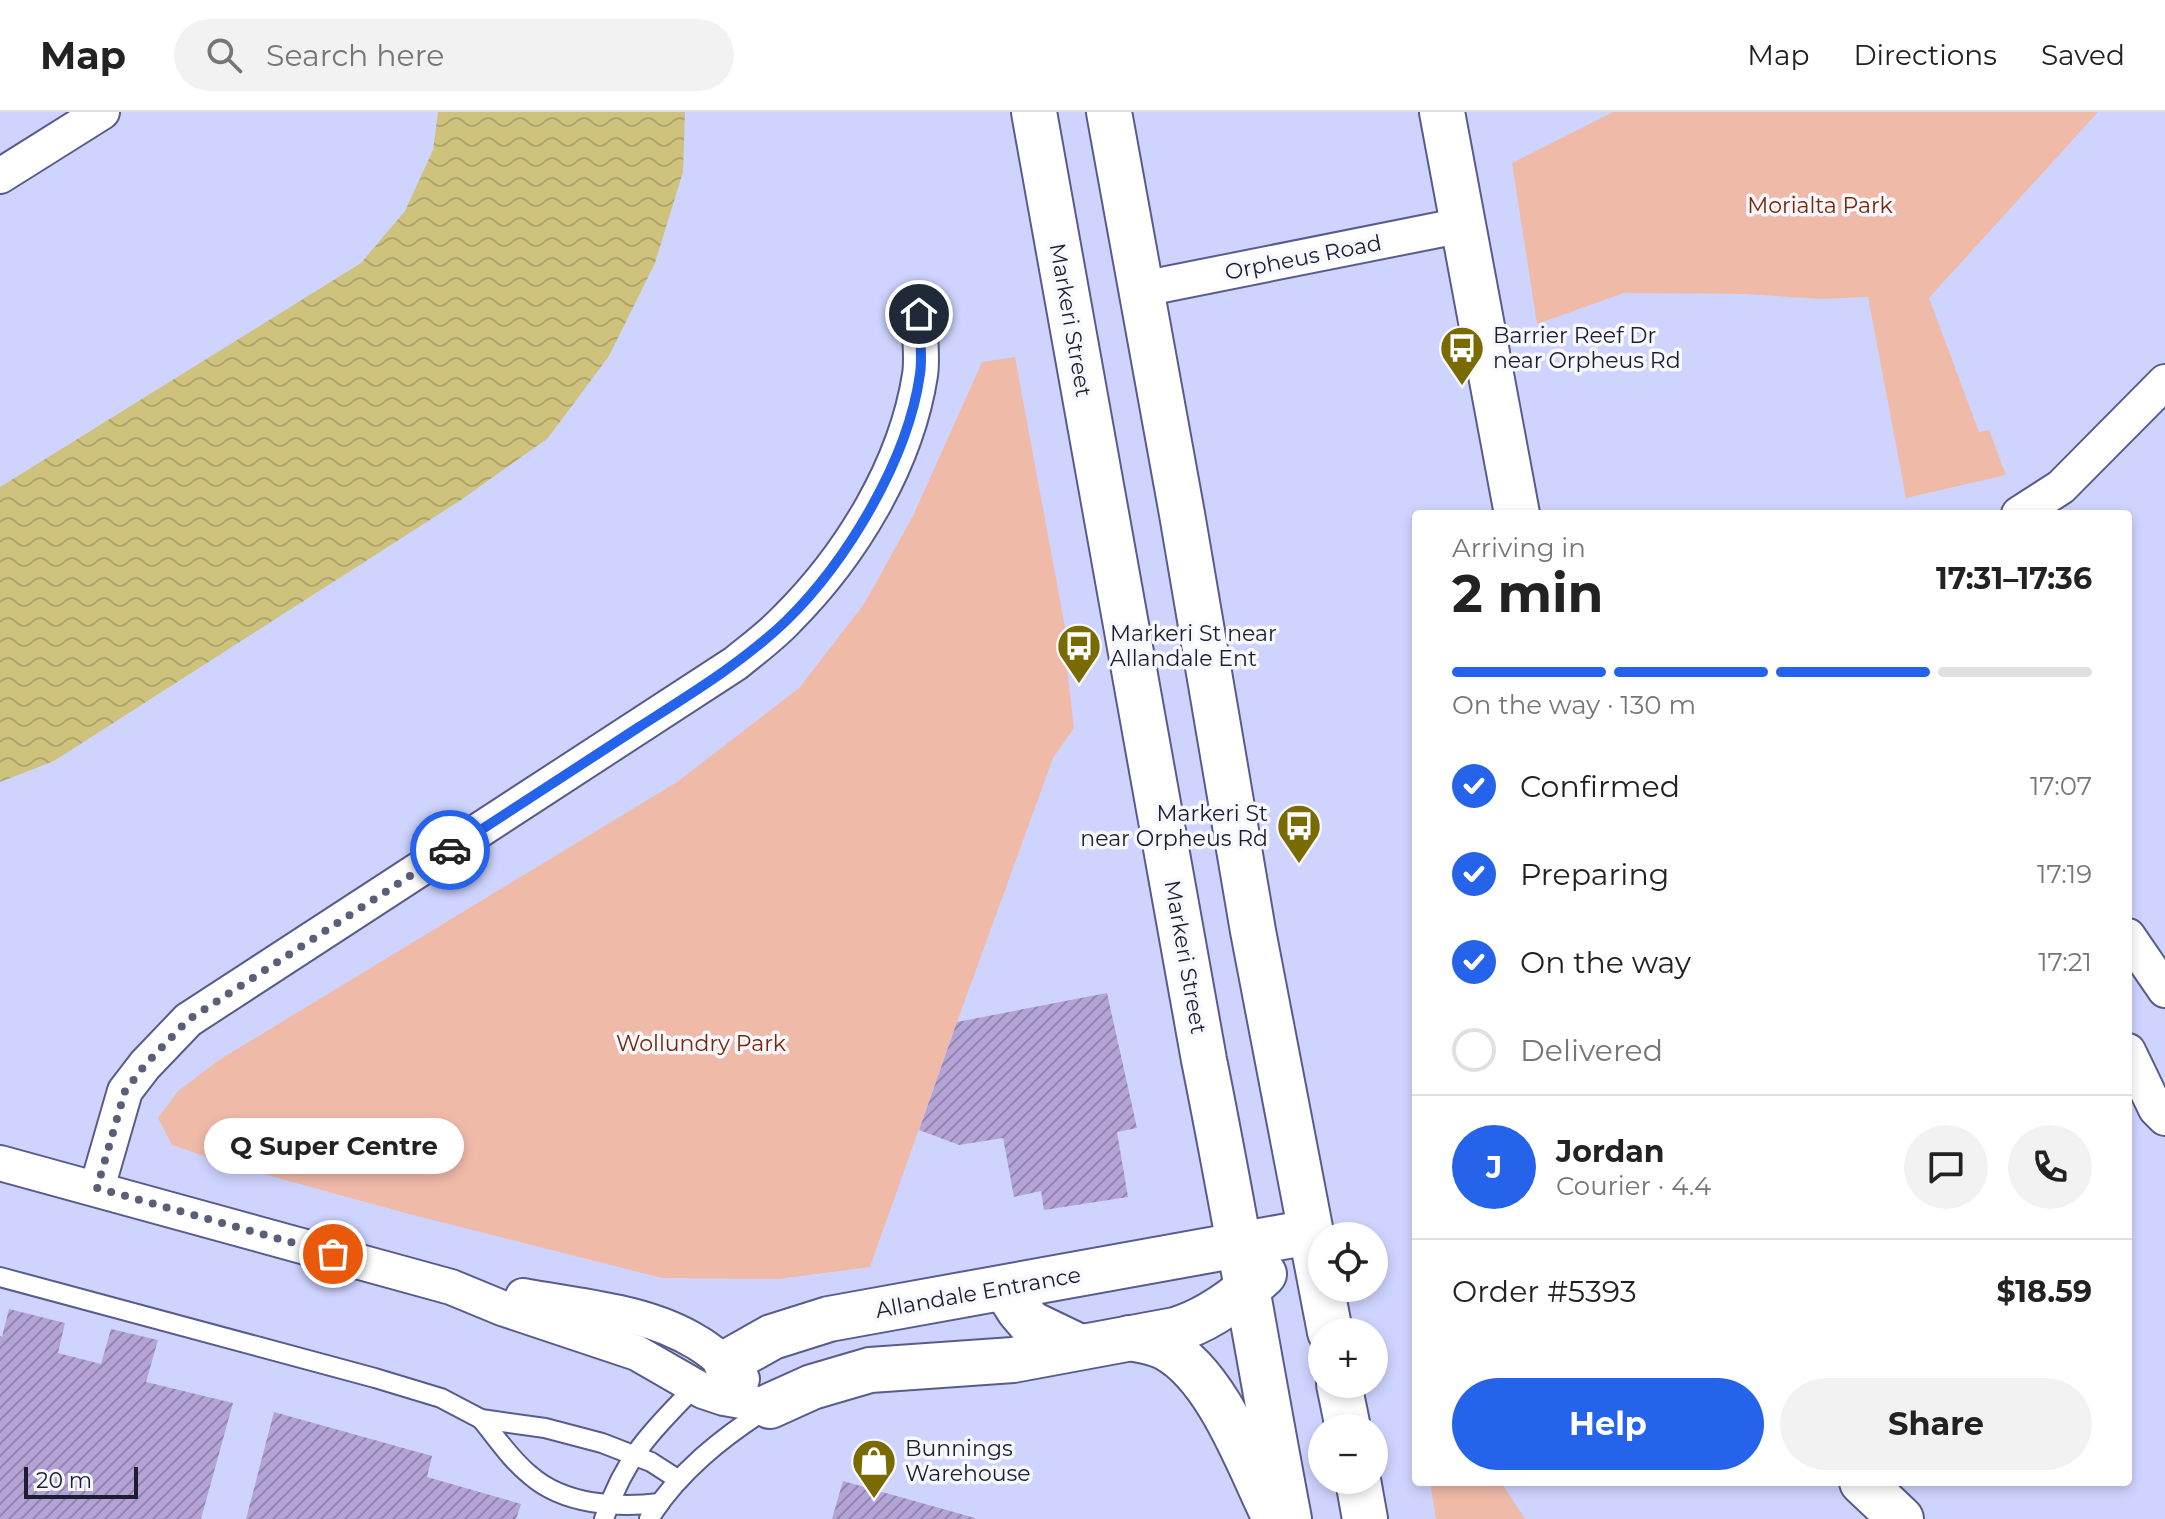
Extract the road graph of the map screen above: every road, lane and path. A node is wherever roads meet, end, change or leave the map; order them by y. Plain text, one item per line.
1 (102, 112) edge
2 (1034, 112) edge
3 (1109, 112) edge
4 (1442, 112) edge
5 (0, 176) edge
6 (1463, 225) junction
7 (1142, 289) junction
8 (919, 314) dead end
9 (2165, 382) edge
10 (1516, 510) edge
11 (2025, 510) edge
12 (2132, 942) edge
13 (2165, 990) edge
14 (2132, 1059) edge
15 (2165, 1118) edge
16 (0, 1163) edge
17 (97, 1188) junction
18 (1308, 1222) edge
19 (1308, 1232) edge
20 (1308, 1234) edge
21 (1238, 1244) junction
22 (0, 1277) edge
23 (1005, 1288) junction
24 (1246, 1290) junction
25 (1130, 1338) junction
26 (1080, 1347) junction
27 (710, 1376) junction
28 (770, 1406) junction
29 (481, 1419) junction
30 (634, 1454) junction
31 (679, 1480) junction
32 (1866, 1486) edge
33 (1361, 1494) edge
34 (660, 1503) junction
35 (607, 1512) edge
36 (649, 1519) edge
37 (1276, 1519) edge
38 (1289, 1519) edge
39 (1365, 1519) edge
40 (1901, 1519) edge

1 - 5 street
2 - 21 main road, Markeri Street
3 - 7 main road
4 - 6 main road
6 - 7 street, Orpheus Road
6 - 10 main road
7 - 18 main road
8 - 17 street
9 - 11 street
12 - 13 street
14 - 15 street
16 - 17 street
17 - 27 street
19 - 21 main road, Allandale Entrance
20 - 24 main road
21 - 23 main road, Allandale Entrance
21 - 24 main road, Markeri Street
22 - 29 lane
23 - 26 main road
23 - 27 main road, Allandale Entrance
24 - 25 main road
24 - 38 main road, Markeri Street
25 - 26 main road
25 - 37 main road
26 - 28 main road
27 - 28 street
27 - 30 lane
28 - 31 lane
29 - 30 lane
29 - 35 lane
30 - 31 lane
30 - 35 lane
31 - 34 lane
32 - 40 main road
33 - 39 main road
34 - 35 lane
34 - 36 lane

